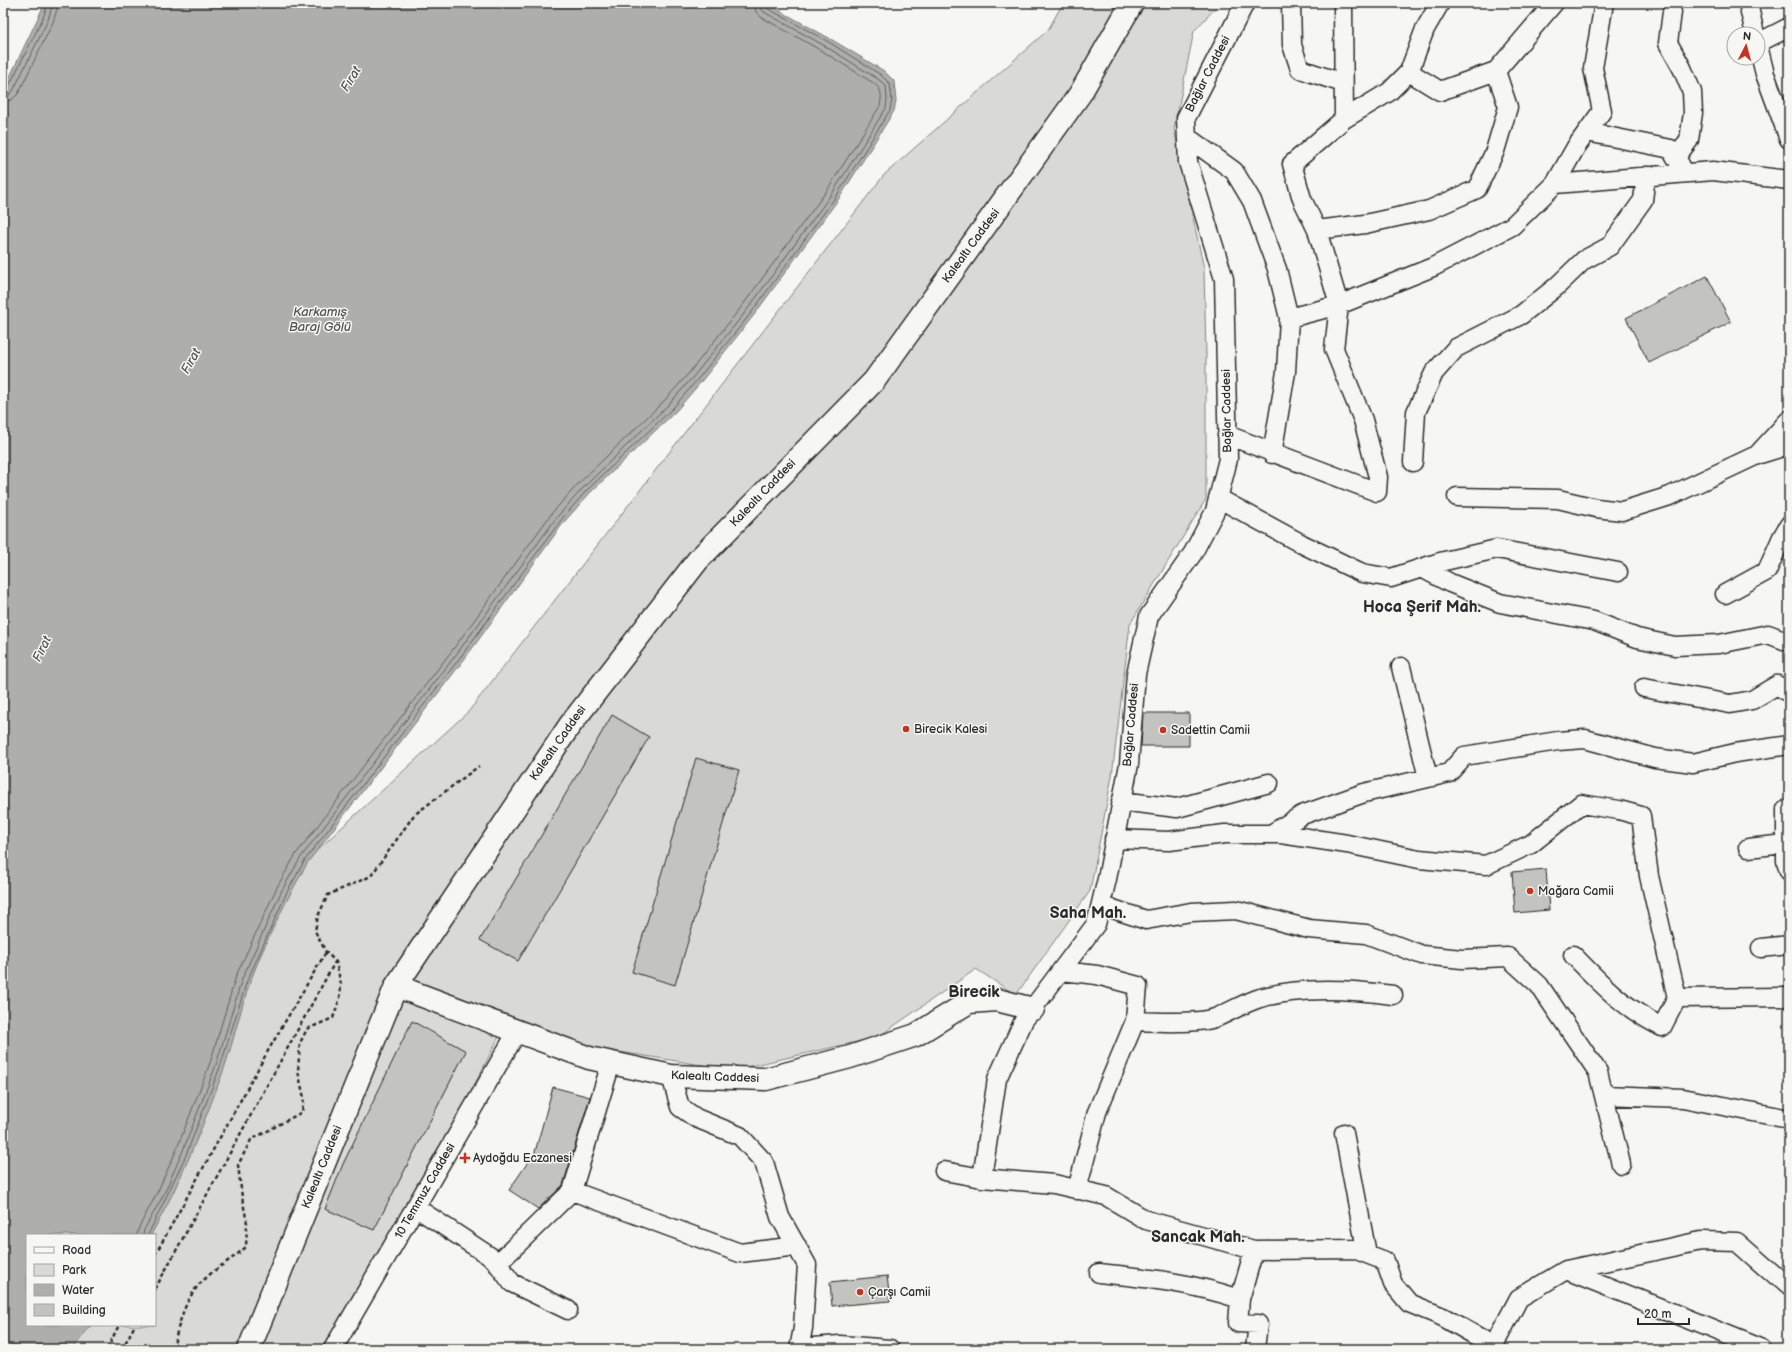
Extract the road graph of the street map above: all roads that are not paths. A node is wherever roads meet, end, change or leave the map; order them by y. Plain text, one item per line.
1 (1132, 3) edge
2 (1245, 3) edge
3 (1291, 3) edge
4 (1343, 3) edge
5 (1440, 3) edge
6 (1554, 3) edge
7 (1604, 3) edge
8 (1748, 3) edge
9 (1672, 12) dead end
10 (1753, 26) edge
11 (1789, 27) edge
12 (1766, 40) edge
13 (1763, 66) edge
14 (1496, 71) junction
15 (1409, 72) junction
16 (1343, 83) junction
17 (1344, 119) junction
18 (1587, 132) junction
19 (1187, 137) junction
20 (1789, 139) edge
21 (1676, 157) junction
22 (1686, 173) junction
23 (1646, 176) junction
24 (1789, 180) edge
25 (1555, 184) junction
26 (1317, 230) junction
27 (1339, 304) junction
28 (1289, 318) junction
29 (1789, 420) edge
30 (1227, 435) junction
31 (1789, 445) edge
32 (1272, 454) junction
33 (1757, 455) junction
34 (1413, 462) dead end
35 (1457, 497) dead end
36 (1218, 498) junction
37 (1789, 525) edge
38 (1422, 568) junction
39 (1618, 572) dead end
40 (1725, 594) dead end
41 (1789, 642) edge
42 (1401, 667) dead end
43 (1644, 688) dead end
44 (1789, 693) edge
45 (1789, 745) edge
46 (1428, 778) junction
47 (1269, 784) dead end
48 (1121, 801) junction
49 (1786, 810) dead end
50 (1271, 834) junction
51 (1114, 839) junction
52 (1787, 844) edge
53 (1748, 848) dead end
54 (1789, 871) edge
55 (1101, 905) junction
56 (1789, 945) edge
57 (1761, 948) dead end
58 (1573, 955) dead end
59 (1062, 971) junction
60 (396, 986) junction
61 (1393, 995) dead end
62 (1789, 997) edge
63 (1677, 998) junction
64 (1033, 1009) junction
65 (1135, 1021) junction
66 (517, 1032) junction
67 (611, 1063) junction
68 (671, 1076) junction
69 (1604, 1095) junction
70 (1789, 1120) edge
71 (1344, 1133) dead end
72 (1621, 1164) dead end
73 (944, 1171) dead end
74 (982, 1178) junction
75 (1077, 1190) junction
76 (572, 1191) junction
77 (415, 1207) junction
78 (797, 1246) junction
79 (1254, 1250) junction
80 (1367, 1254) junction
81 (497, 1264) junction
82 (1566, 1270) junction
83 (1099, 1272) dead end
84 (1789, 1288) edge
85 (1240, 1299) junction
86 (568, 1310) dead end
87 (1493, 1347) edge
88 (799, 1348) edge
89 (249, 1349) edge
90 (332, 1349) edge
91 (890, 1349) edge
92 (1255, 1349) edge
93 (1763, 1349) edge

1 - 60 street, Kalealtı Caddesi
2 - 19 street, Bağlar Caddesi
3 - 16 street
4 - 16 street
5 - 15 street
6 - 14 street
7 - 18 street
8 - 10 street
9 - 21 street
11 - 12 street
13 - 20 street
14 - 15 street
14 - 26 street
15 - 17 street
16 - 17 street
17 - 26 street
18 - 21 street
18 - 25 street
19 - 28 street
19 - 30 street, Bağlar Caddesi
21 - 22 street
22 - 23 street
22 - 24 street
23 - 25 street
23 - 34 street
25 - 27 street
26 - 27 street
27 - 28 street
27 - 32 street
28 - 32 street
29 - 33 street
30 - 32 street
30 - 36 street, Bağlar Caddesi
31 - 33 street
33 - 35 street
36 - 38 street
36 - 48 street, Bağlar Caddesi
37 - 40 street
38 - 39 street
38 - 41 street
42 - 46 street
43 - 44 street
45 - 46 street
46 - 50 street
47 - 48 street
48 - 51 street, Bağlar Caddesi
49 - 52 street
50 - 51 street
50 - 63 street
51 - 55 street, Bağlar Caddesi
52 - 53 street
52 - 54 street
55 - 59 street, Bağlar Caddesi
55 - 69 street
56 - 57 street
58 - 63 street
59 - 64 street, Bağlar Caddesi
59 - 65 street
60 - 66 street, Kalealtı Caddesi
60 - 89 street, Kalealtı Caddesi
61 - 65 street
62 - 63 street
64 - 68 street, Kalealtı Caddesi
64 - 74 street, Bağlar Caddesi
65 - 75 street
66 - 67 street, Kalealtı Caddesi
66 - 77 street, 10 Temmuz Caddesi
67 - 68 street, Kalealtı Caddesi
67 - 76 street
68 - 78 street
69 - 70 street
69 - 72 street
71 - 80 street
73 - 74 street
74 - 75 street
75 - 79 street
76 - 78 street
76 - 81 street
77 - 81 street
77 - 90 street, 10 Temmuz Caddesi
78 - 88 street
79 - 80 street
79 - 85 street
80 - 87 street
81 - 86 street
82 - 84 street
82 - 87 street
82 - 93 street
83 - 85 street
85 - 92 street
88 - 91 street

